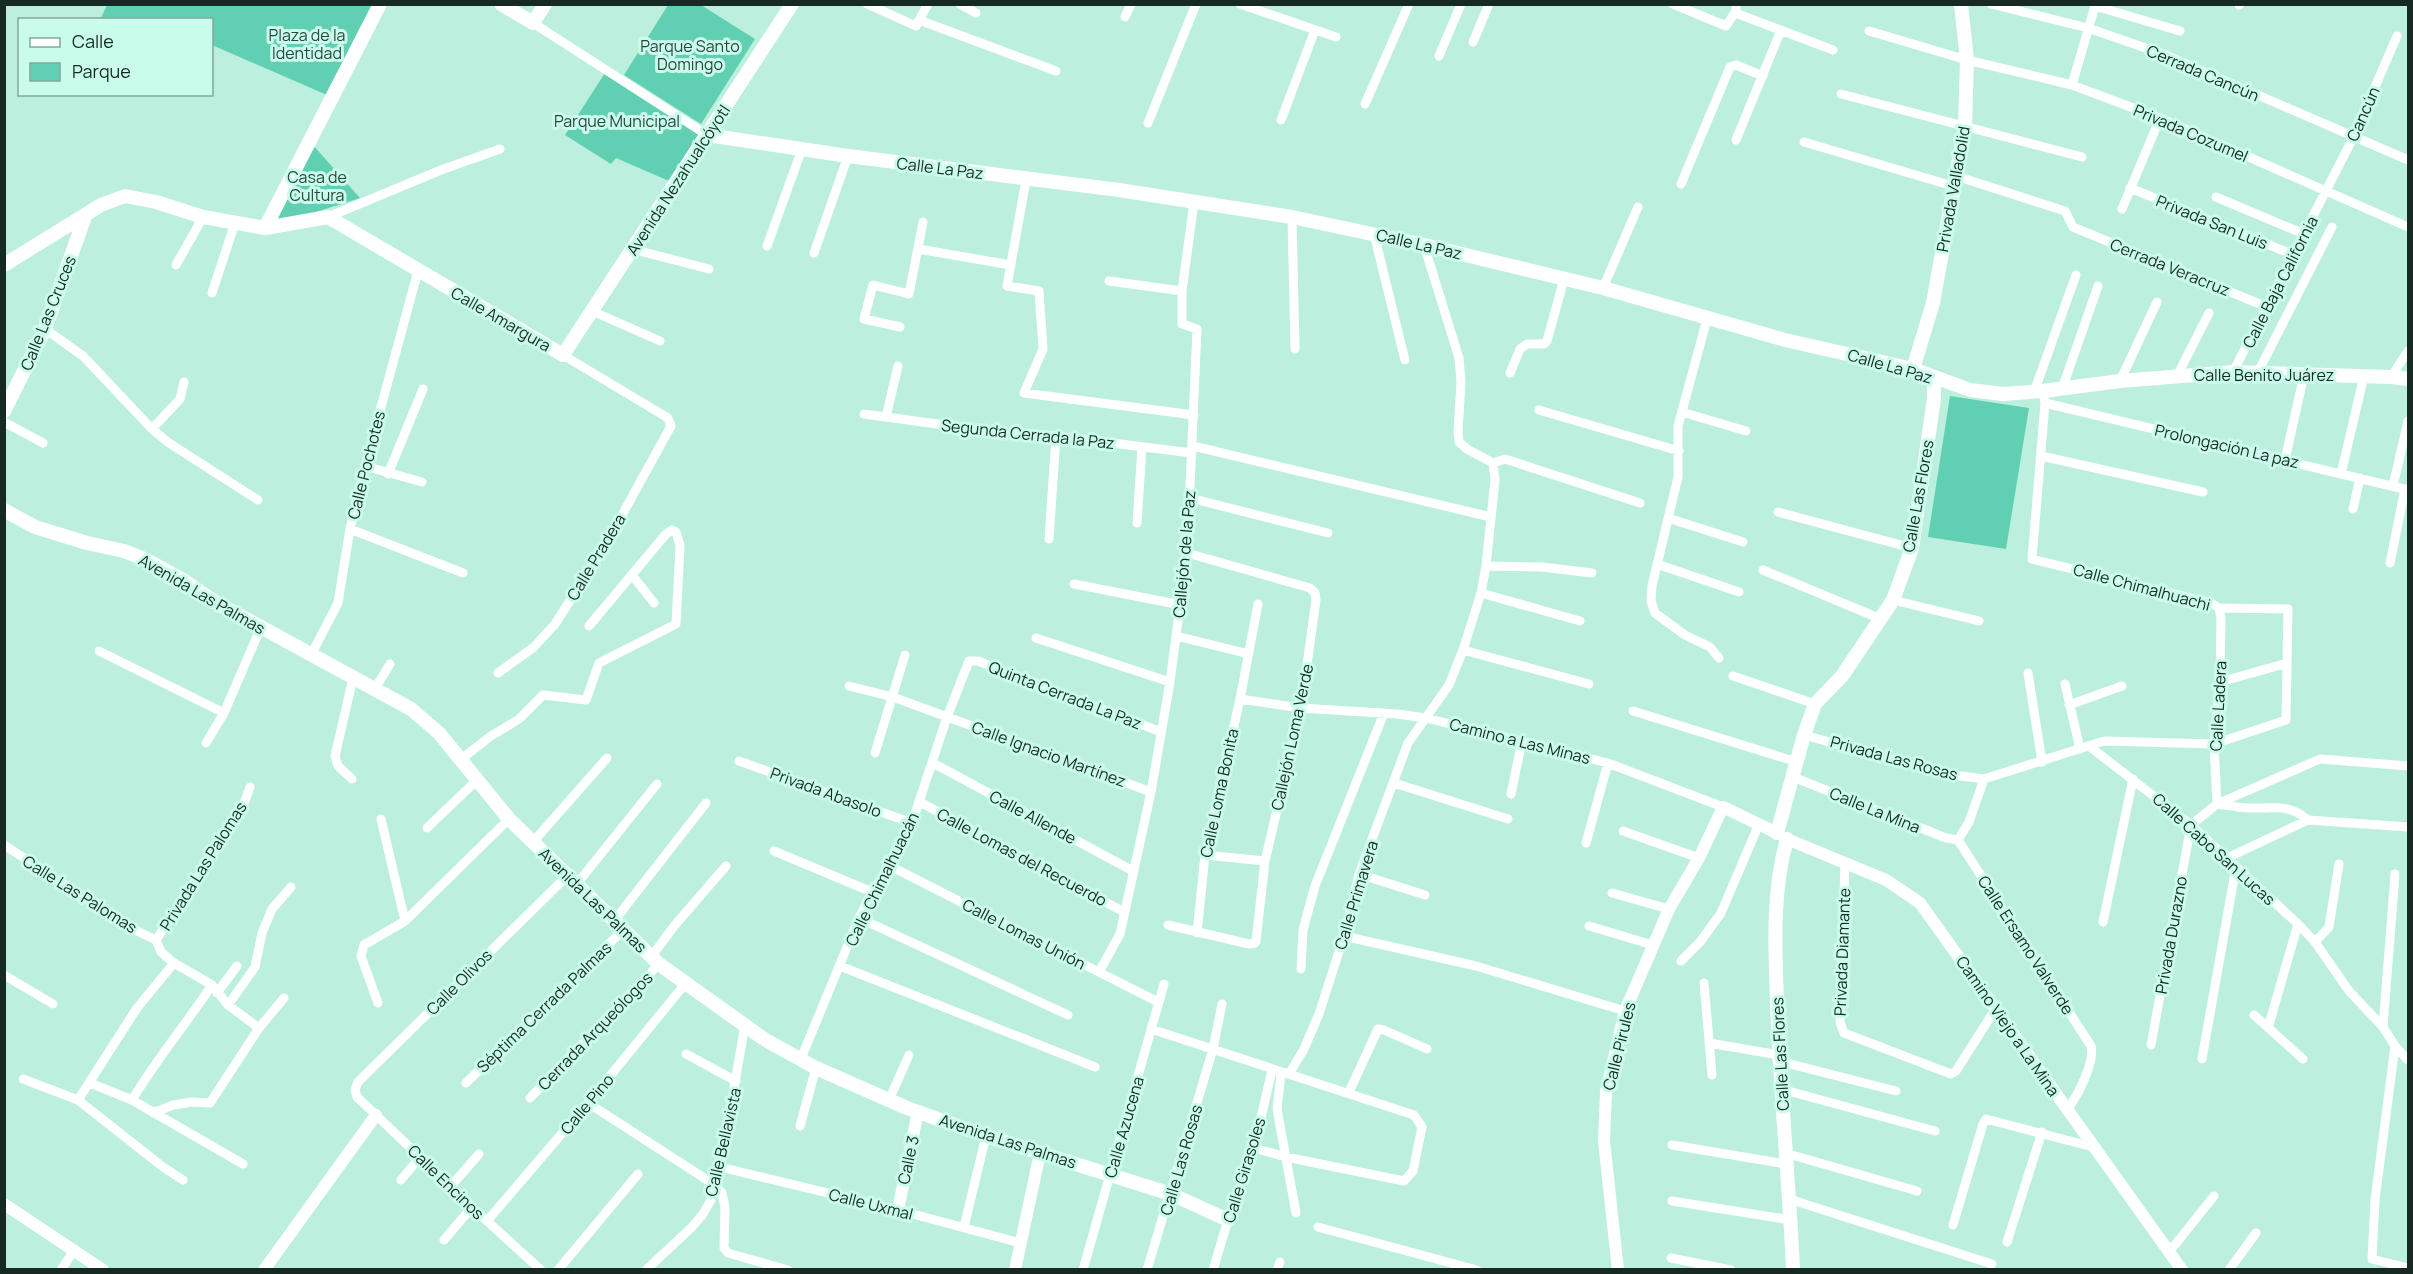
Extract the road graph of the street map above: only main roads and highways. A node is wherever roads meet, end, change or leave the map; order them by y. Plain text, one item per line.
1 (380, 4) edge
2 (501, 4) edge
3 (545, 4) edge
4 (792, 4) edge
5 (1961, 4) edge
6 (707, 135) junction
7 (86, 214) junction
8 (265, 228) junction
9 (4, 265) edge
10 (563, 355) joint
11 (1912, 369) junction
12 (1934, 378) junction
13 (2409, 379) edge
14 (2120, 381) joint
15 (4, 411) edge
16 (4, 510) edge
17 (1228, 1220) road end
18 (1793, 1269) edge

1 - 8 main road
2 - 3 main road
4 - 6 main road, Avenida Nezahualcóyotl
5 - 11 main road, Privada Valladolid
6 - 10 main road, Avenida Nezahualcóyotl
6 - 11 main road, Calle La Paz
7 - 8 main road
7 - 9 main road
7 - 15 main road, Calle Las Cruces
8 - 10 main road, Calle Amargura
11 - 12 main road, Calle La Paz
12 - 14 main road, Calle La Paz
12 - 18 main road, Calle Las Flores
13 - 14 main road, Calle Benito Juárez
16 - 17 main road, Avenida Las Palmas

